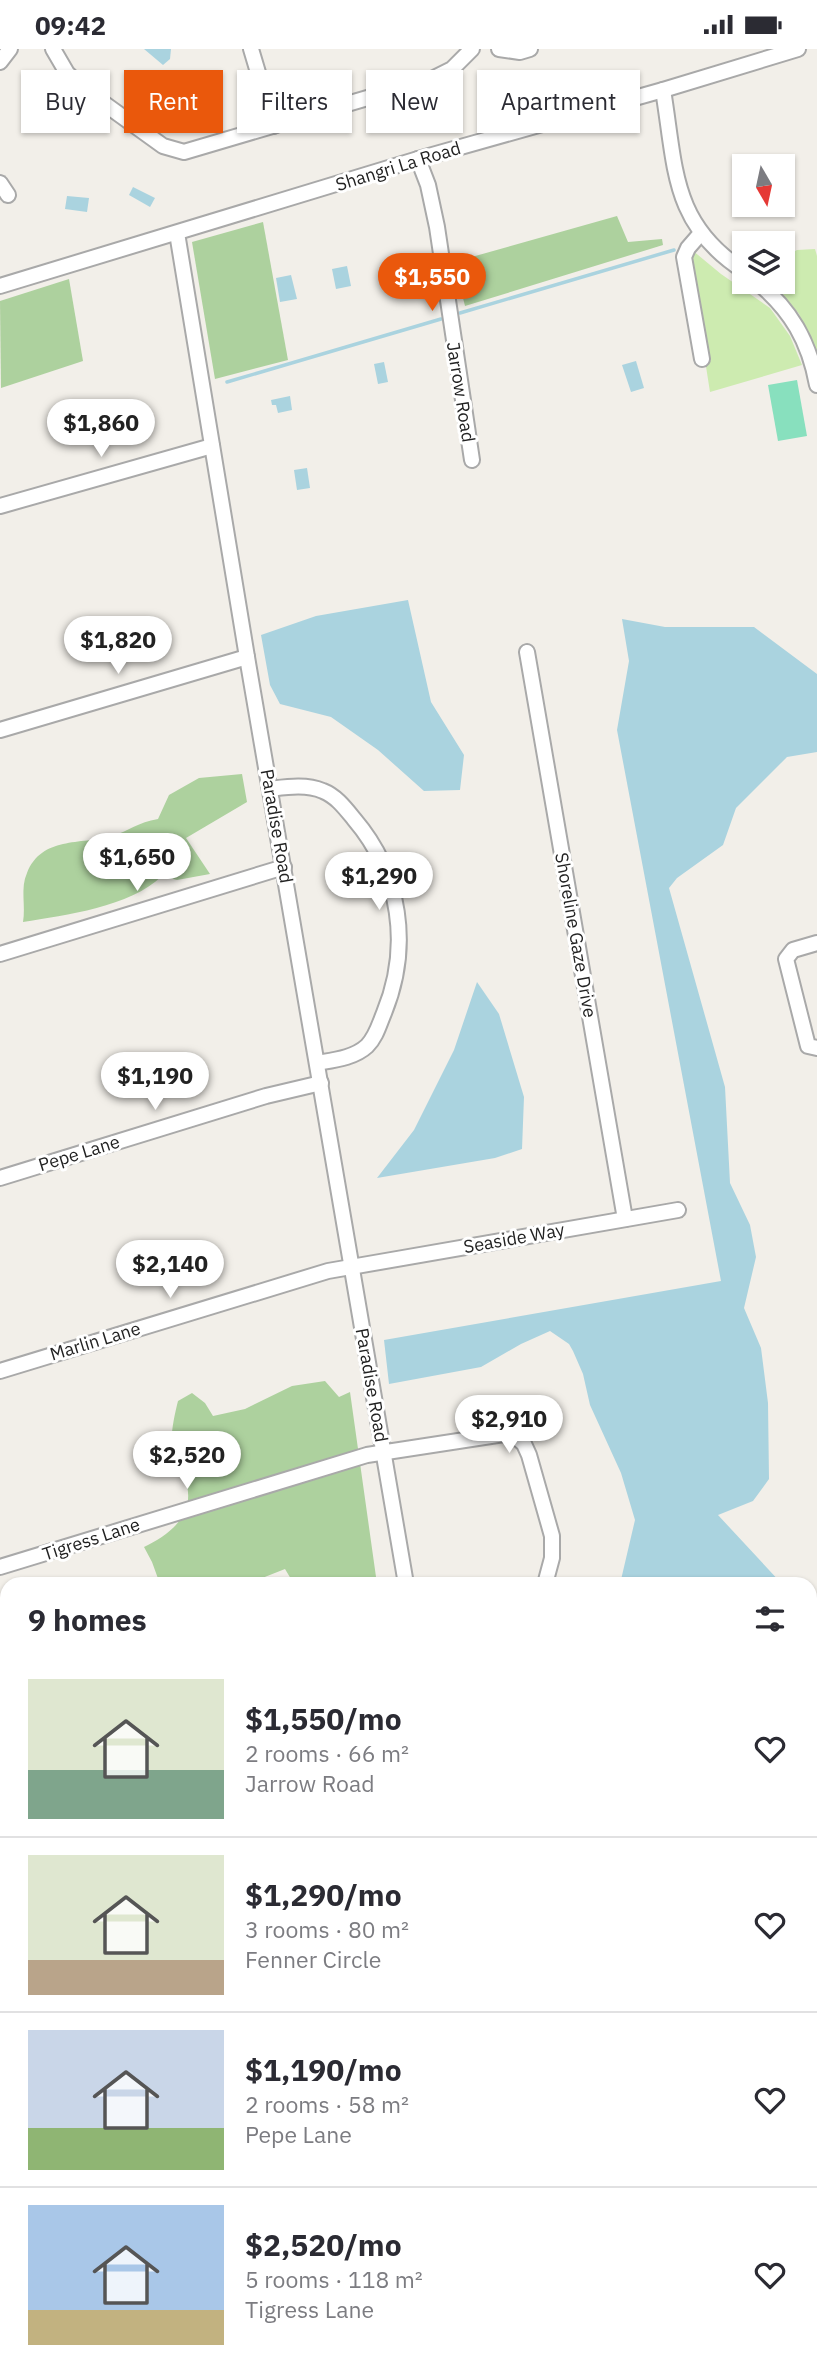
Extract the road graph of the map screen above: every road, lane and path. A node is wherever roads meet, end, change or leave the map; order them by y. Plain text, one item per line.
1 (10, 49) edge
2 (53, 49) edge
3 (251, 49) edge
4 (472, 49) edge
5 (499, 49) edge
6 (530, 49) edge
7 (798, 49) edge
8 (780, 53) edge
9 (0, 62) edge
10 (257, 70) edge
11 (663, 90) junction
12 (352, 103) edge
13 (251, 133) edge
14 (418, 159) junction
15 (177, 233) junction
16 (701, 233) junction
17 (732, 264) edge
18 (0, 286) edge
19 (772, 294) edge
20 (702, 359) dead end
21 (817, 385) edge
22 (212, 446) junction
23 (472, 460) dead end
24 (0, 506) edge
25 (527, 652) dead end
26 (247, 657) junction
27 (0, 730) edge
28 (270, 789) junction
29 (284, 867) junction
30 (817, 943) edge
31 (0, 954) edge
32 (817, 1048) edge
33 (317, 1063) junction
34 (321, 1083) junction
35 (0, 1178) edge
36 (678, 1210) dead end
37 (625, 1219) junction
38 (351, 1266) junction
39 (0, 1371) edge
40 (384, 1452) junction
41 (0, 1567) edge
42 (405, 1577) edge
43 (547, 1577) edge

1 - 9 street
2 - 13 street
3 - 10 street
4 - 12 street
5 - 6 street
7 - 8 street, Shangri La Road
8 - 11 street, Shangri La Road
11 - 14 street, Shangri La Road
11 - 16 street
14 - 15 street, Shangri La Road
14 - 23 street, Jarrow Road
15 - 18 street, Shangri La Road
15 - 22 street, Paradise Road
16 - 17 street
16 - 20 street
19 - 21 street
22 - 24 street
22 - 26 street, Paradise Road
25 - 37 street, Shoreline Gaze Drive
26 - 27 street
26 - 28 street, Paradise Road
28 - 29 street, Paradise Road
28 - 33 street
29 - 31 street
29 - 33 street, Paradise Road
30 - 32 street
33 - 34 street, Paradise Road
34 - 35 street, Pepe Lane
34 - 38 street, Paradise Road
36 - 37 street, Seaside Way
37 - 38 street, Seaside Way
38 - 39 street, Marlin Lane
38 - 40 street, Paradise Road
40 - 41 street, Tigress Lane
40 - 42 street, Paradise Road
40 - 43 street, Tigress Lane

